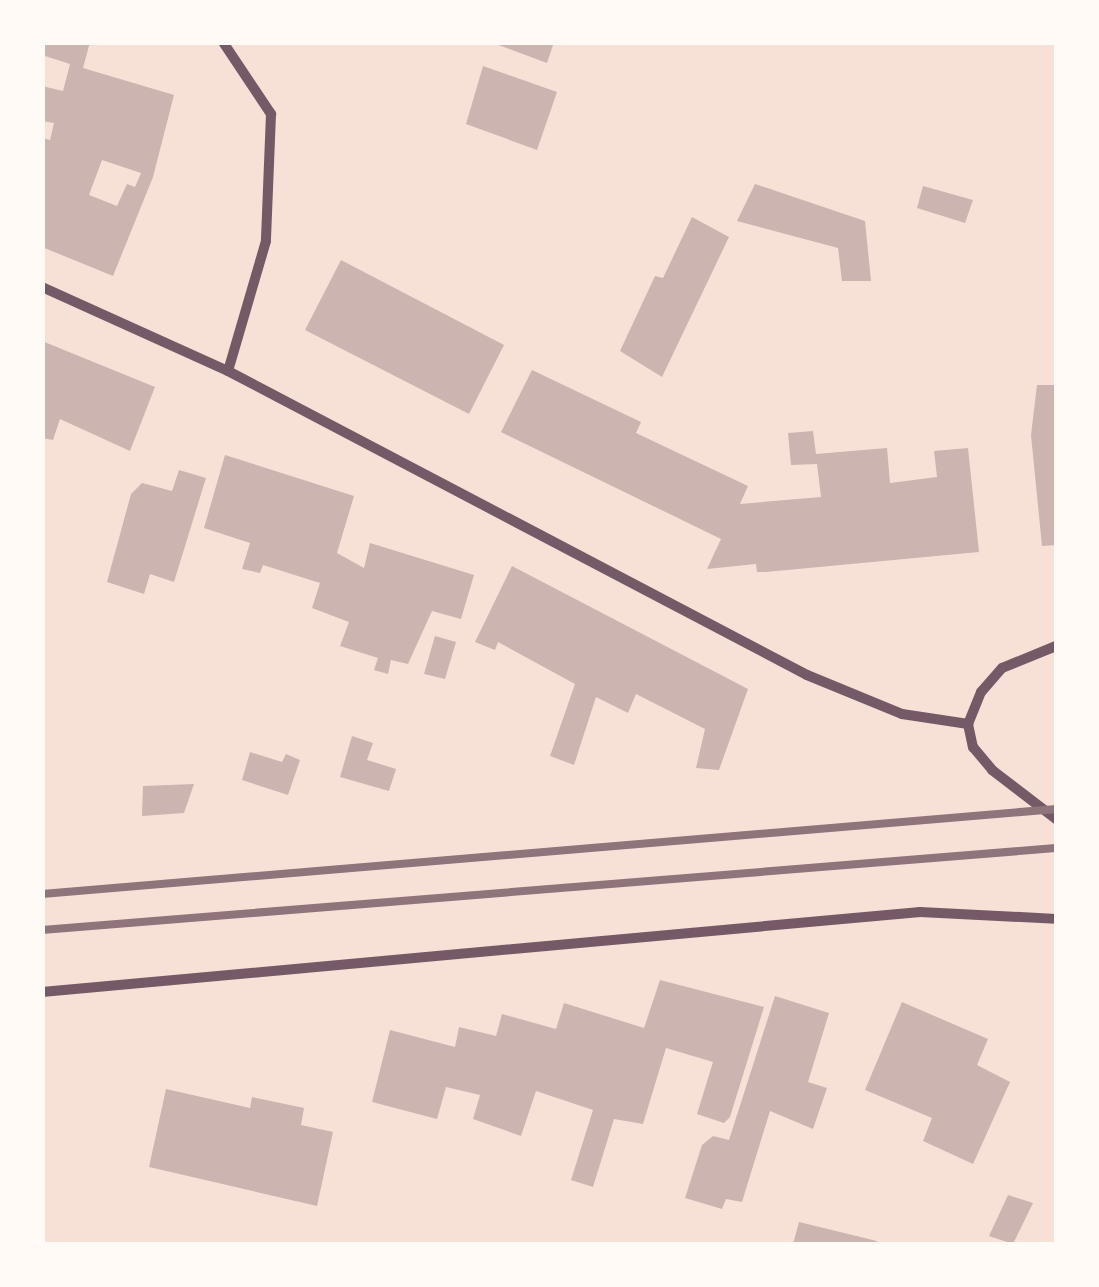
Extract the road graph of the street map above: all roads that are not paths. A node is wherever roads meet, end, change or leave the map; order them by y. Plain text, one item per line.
1 (222, 42) edge
2 (42, 287) edge
3 (228, 371) junction
4 (1056, 646) edge
5 (968, 724) junction
6 (1056, 819) edge
7 (1056, 920) edge
8 (42, 992) edge

1 - 3 street
2 - 3 street
3 - 5 street
4 - 5 street
5 - 6 street
7 - 8 street

